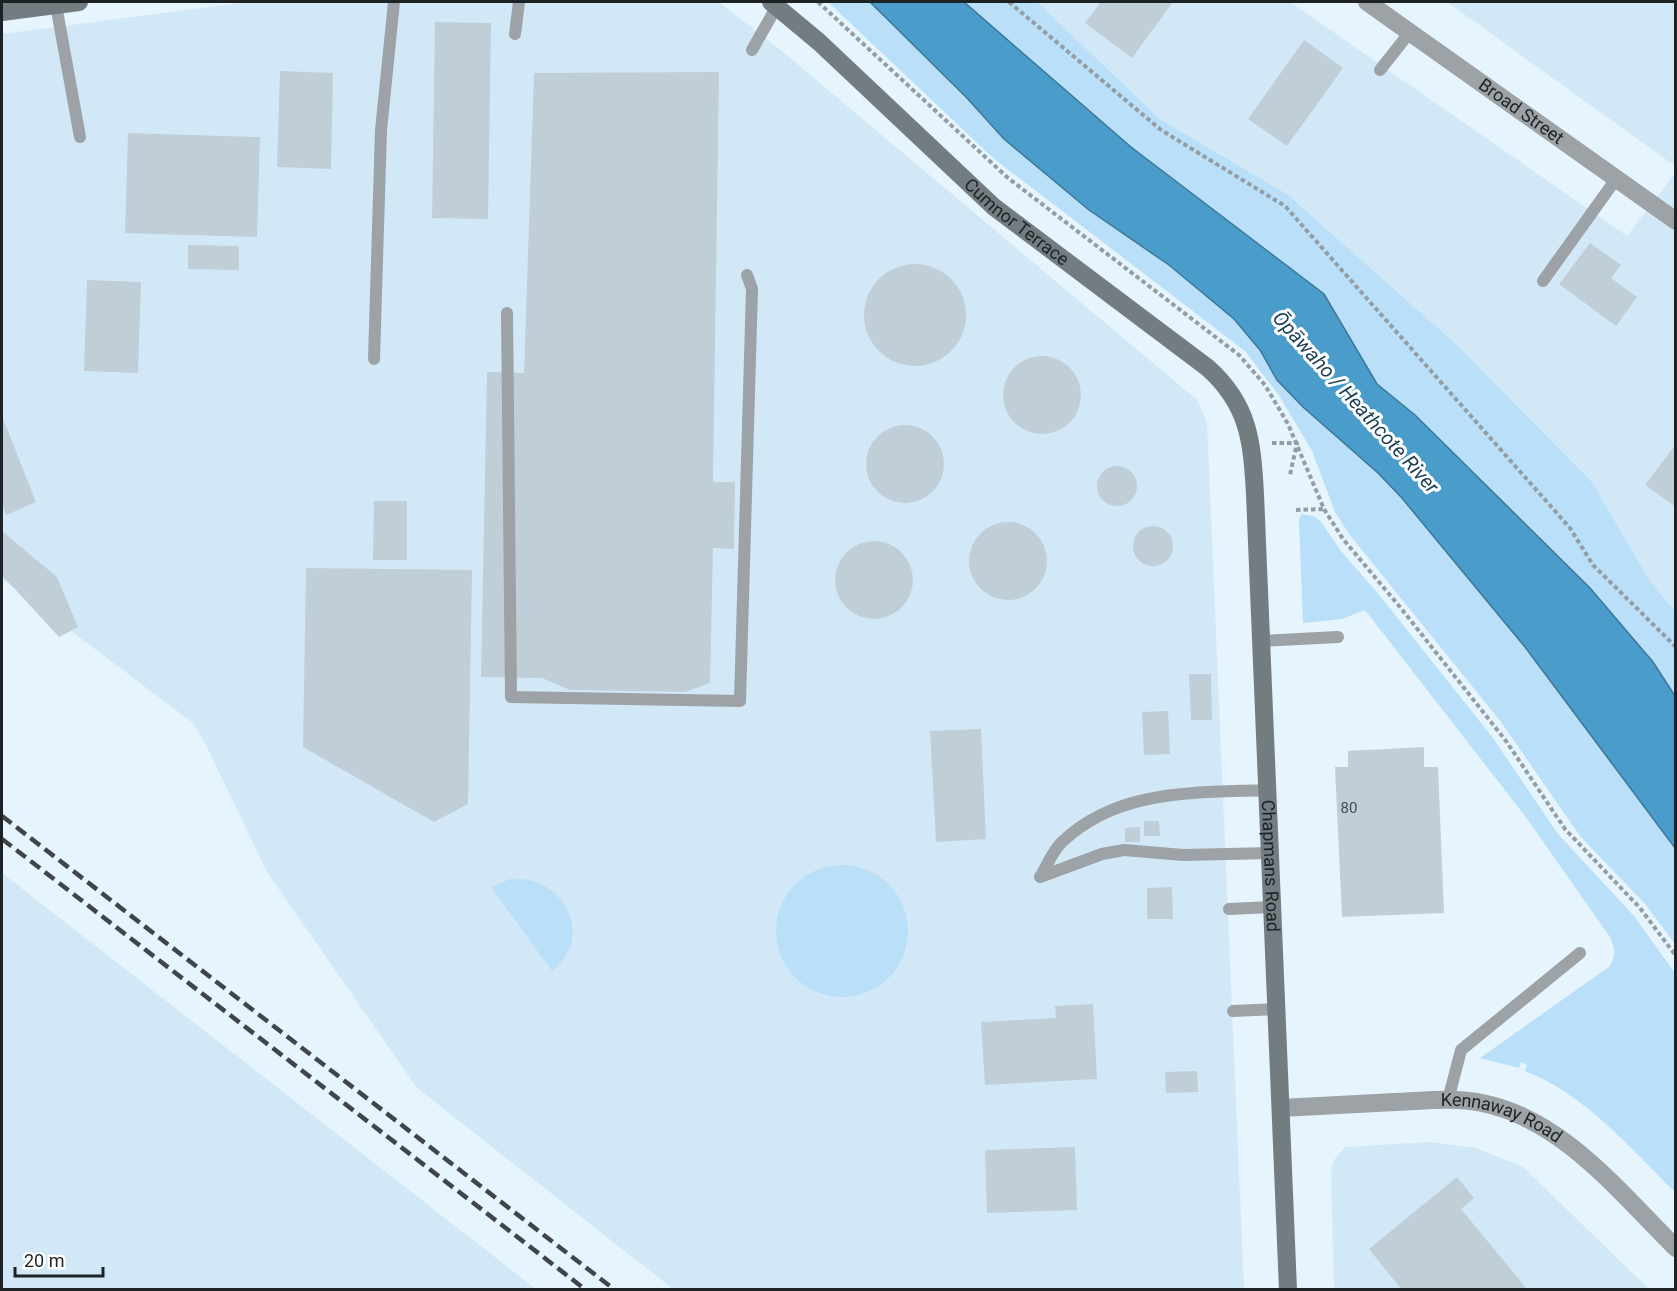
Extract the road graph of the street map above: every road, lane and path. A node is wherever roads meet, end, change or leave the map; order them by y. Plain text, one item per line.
1 (80, 2) edge
2 (394, 2) edge
3 (519, 2) edge
4 (1009, 2) edge
5 (1367, 2) edge
6 (774, 4) edge
7 (56, 5) junction
8 (2, 12) edge
9 (1410, 32) junction
10 (515, 34) dead end
11 (752, 50) dead end
12 (1380, 70) dead end
13 (80, 137) dead end
14 (1616, 179) junction
15 (1676, 221) edge
16 (747, 275) dead end
17 (1544, 281) dead end
18 (507, 313) dead end
19 (374, 360) dead end
20 (1250, 442) joint
21 (1280, 443) dead end
22 (1290, 476) dead end
23 (1324, 509) dead end
24 (1296, 510) dead end
25 (1338, 637) dead end
26 (1262, 641) junction
27 (1676, 646) edge
28 (1268, 790) junction
29 (1271, 853) junction
30 (1274, 907) junction
31 (1229, 909) dead end
32 (1580, 953) dead end
33 (1278, 1009) junction
34 (1233, 1011) dead end
35 (1448, 1100) junction
36 (1281, 1108) junction
37 (1676, 1248) edge
38 (1288, 1290) edge

1 - 7 street
2 - 19 lane
3 - 10 lane
4 - 27 path
5 - 9 street, Broad Street
6 - 11 lane
6 - 20 street, Cumnor Terrace
7 - 8 street
7 - 13 lane
9 - 12 lane
9 - 14 street, Broad Street
14 - 15 street, Broad Street
14 - 17 lane
16 - 18 lane
20 - 26 street, Chapmans Road
21 - 22 path
23 - 24 path
25 - 26 lane
26 - 28 street, Chapmans Road
28 - 29 street, Chapmans Road
28 - 29 lane
29 - 30 street, Chapmans Road
30 - 31 lane
30 - 33 street, Chapmans Road
32 - 35 lane
33 - 34 lane
33 - 36 street, Chapmans Road
35 - 36 street, Kennaway Road
35 - 37 street, Kennaway Road
36 - 38 street, Chapmans Road

